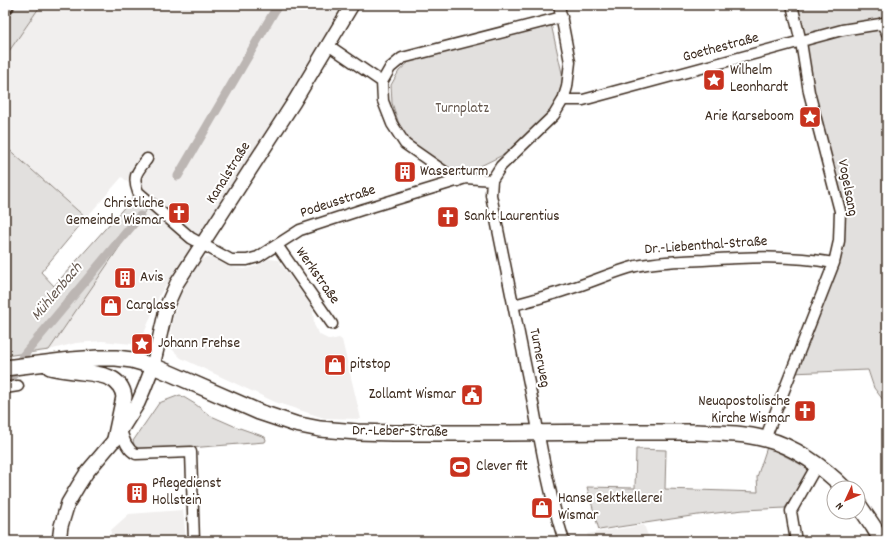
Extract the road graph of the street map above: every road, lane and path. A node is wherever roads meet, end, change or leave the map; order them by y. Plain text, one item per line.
1 (352, 5) edge
2 (560, 5) edge
3 (792, 5) edge
4 (562, 17) junction
5 (885, 23) edge
6 (887, 34) edge
7 (801, 42) junction
8 (328, 45) junction
9 (382, 82) junction
10 (563, 100) junction
11 (147, 159) dead end
12 (492, 180) junction
13 (458, 181) junction
14 (201, 244) junction
15 (277, 245) junction
16 (834, 263) junction
17 (514, 305) junction
18 (332, 324) dead end
19 (31, 364) junction
20 (153, 366) junction
21 (5, 368) edge
22 (18, 386) dead end
23 (5, 388) edge
24 (539, 432) junction
25 (118, 434) junction
26 (766, 439) junction
27 (818, 465) junction
28 (836, 480) edge
29 (866, 515) edge
30 (59, 541) edge
31 (194, 541) edge
32 (564, 541) edge
33 (796, 541) edge
34 (882, 541) edge

1 - 8 street, Kanalstraße
2 - 4 street
3 - 7 street, Vogelsang
4 - 9 street
4 - 10 street
5 - 6 street
5 - 7 street, Goethestraße
7 - 10 street, Goethestraße
7 - 16 street, Vogelsang
8 - 9 street
8 - 14 street, Kanalstraße
9 - 13 street
10 - 12 street
11 - 14 street, Podeusstraße
12 - 13 street, Podeusstraße
12 - 17 street, Turnerweg
13 - 15 street, Podeusstraße
14 - 15 street, Podeusstraße
14 - 20 street, Kanalstraße
15 - 18 street, Werkstraße
16 - 17 street, Dr.-Liebenthal-Straße
16 - 26 street, Vogelsang
17 - 24 street, Turnerweg
19 - 20 main road, Dr.-Leber-Straße
19 - 21 main road
19 - 25 main road
20 - 24 main road, Dr.-Leber-Straße
20 - 25 street
22 - 23 street
24 - 26 main road, Dr.-Leber-Straße
24 - 32 street, Turnerweg
25 - 30 street
25 - 31 street
26 - 27 main road, Dr.-Leber-Straße
27 - 28 main road, Dr.-Leber-Straße
27 - 33 street
29 - 34 main road

